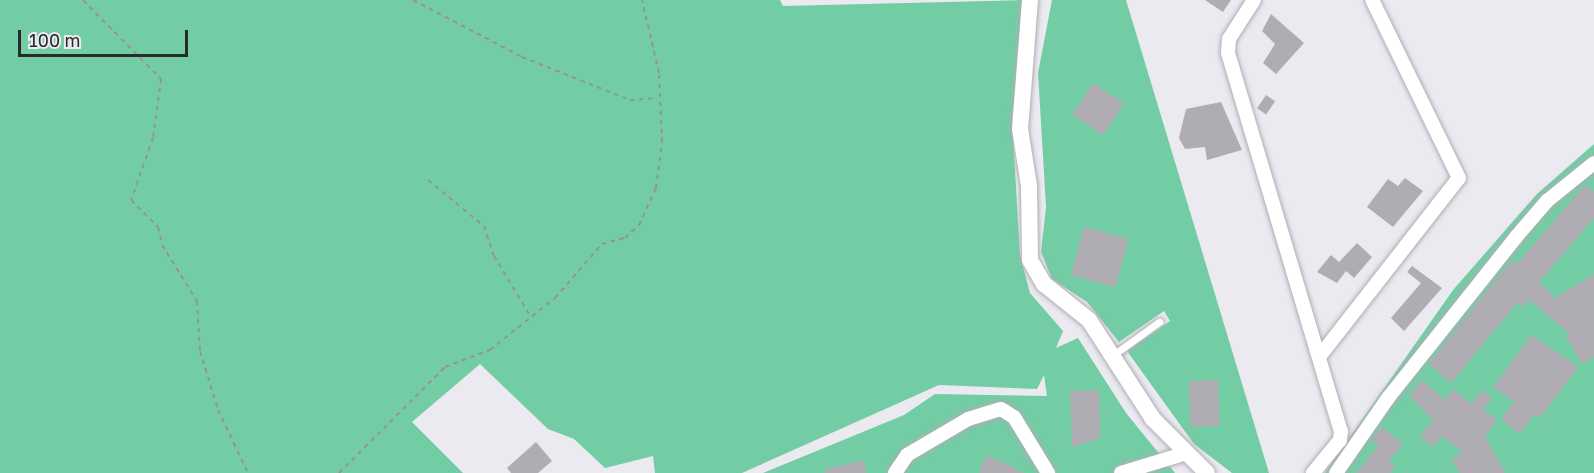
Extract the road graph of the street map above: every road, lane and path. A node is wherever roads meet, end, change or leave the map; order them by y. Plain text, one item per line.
1 (83, 0) edge
2 (413, 0) edge
3 (642, 0) edge
4 (1030, 0) edge
5 (1254, 0) edge
6 (1372, 0) edge
7 (657, 98) junction
8 (1594, 163) edge
9 (428, 180) dead end
10 (531, 317) junction
11 (1159, 322) dead end
12 (1113, 355) junction
13 (1319, 357) junction
14 (1183, 454) junction
15 (248, 473) edge
16 (339, 473) edge
17 (895, 473) edge
18 (1048, 473) edge
19 (1121, 473) edge
20 (1207, 473) edge
21 (1313, 473) edge
22 (1336, 473) edge

1 - 15 path
2 - 7 path
3 - 7 path
4 - 12 street
5 - 13 street
6 - 13 street
7 - 10 path
8 - 22 street
9 - 10 path
10 - 16 path
11 - 12 lane
12 - 14 street
13 - 21 street
14 - 19 street
14 - 20 street
17 - 18 street

